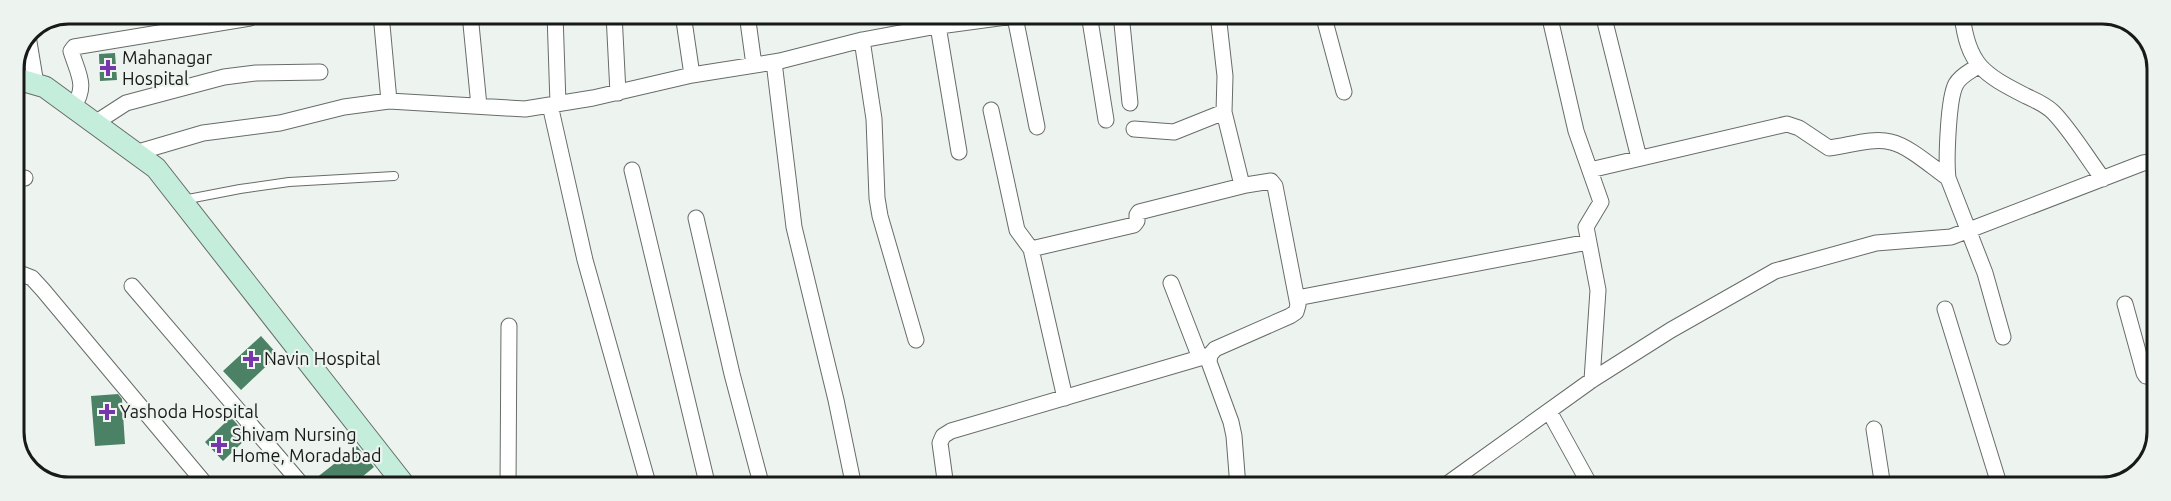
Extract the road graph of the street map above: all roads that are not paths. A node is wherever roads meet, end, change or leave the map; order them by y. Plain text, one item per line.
1 (214, 24) edge
2 (382, 24) edge
3 (471, 24) edge
4 (555, 24) edge
5 (615, 24) edge
6 (684, 24) edge
7 (748, 24) edge
8 (959, 24) edge
9 (1023, 24) edge
10 (1091, 24) edge
11 (1122, 24) edge
12 (1219, 24) edge
13 (1326, 24) edge
14 (1551, 24) edge
15 (1606, 24) edge
16 (1964, 24) edge
17 (938, 27) junction
18 (862, 40) junction
19 (29, 48) edge
20 (774, 62) junction
21 (754, 65) junction
22 (1978, 66) junction
23 (320, 72) dead end
24 (692, 75) junction
25 (24, 81) edge
26 (36, 84) junction
27 (1344, 92) dead end
28 (618, 93) junction
29 (388, 101) junction
30 (1130, 103) dead end
31 (554, 105) junction
32 (479, 106) junction
33 (73, 107) junction
34 (991, 110) dead end
35 (1224, 112) junction
36 (1106, 120) dead end
37 (95, 123) junction
38 (1037, 127) dead end
39 (1134, 129) dead end
40 (959, 152) dead end
41 (135, 153) junction
42 (1639, 158) junction
43 (2147, 162) edge
44 (632, 170) dead end
45 (1590, 170) junction
46 (394, 176) dead end
47 (1947, 178) junction
48 (2103, 179) junction
49 (1246, 185) junction
50 (182, 201) junction
51 (696, 218) dead end
52 (1968, 230) junction
53 (1588, 242) junction
54 (1031, 249) junction
55 (24, 275) edge
56 (1170, 283) dead end
57 (132, 286) dead end
58 (1297, 298) junction
59 (2125, 304) dead end
60 (1945, 309) dead end
61 (509, 326) dead end
62 (2003, 337) dead end
63 (916, 340) dead end
64 (1205, 356) junction
65 (2147, 376) edge
66 (1592, 380) junction
67 (1065, 398) junction
68 (1549, 411) junction
69 (1874, 429) dead end
70 (199, 477) edge
71 (295, 477) edge
72 (398, 477) edge
73 (508, 477) edge
74 (646, 477) edge
75 (706, 477) edge
76 (759, 477) edge
77 (852, 477) edge
78 (945, 477) edge
79 (1237, 477) edge
80 (1457, 477) edge
81 (1585, 477) edge
82 (1881, 477) edge
83 (1997, 477) edge

1 - 33 street
2 - 29 street
3 - 32 street
4 - 31 street
5 - 28 street
6 - 24 street
7 - 21 street
8 - 17 street
9 - 38 street
10 - 36 street
11 - 30 street
12 - 35 street
13 - 27 street
14 - 45 street
15 - 42 street
16 - 22 street
17 - 18 street
17 - 40 street
18 - 20 street
18 - 63 street
19 - 26 street
20 - 21 street
20 - 77 street
21 - 24 street
22 - 47 street
22 - 48 street
23 - 37 street
24 - 28 street
25 - 26 main road
26 - 33 main road
28 - 31 street
29 - 32 street
29 - 41 street
31 - 32 street
31 - 74 street
33 - 37 main road
34 - 54 street
35 - 39 street
35 - 49 street
37 - 41 main road
41 - 50 main road
42 - 45 street
42 - 47 street
43 - 48 street
44 - 75 street
45 - 53 street
46 - 50 lane
47 - 52 street
48 - 52 street
49 - 54 street
49 - 58 street
50 - 72 main road
51 - 76 street
52 - 62 street
52 - 66 street
53 - 58 street
53 - 66 street
54 - 67 street
55 - 70 street
56 - 64 street
57 - 71 street
58 - 64 street
59 - 65 street
60 - 83 street
61 - 73 street
64 - 67 street
64 - 79 street
66 - 68 street
67 - 78 street
68 - 80 street
68 - 81 street
69 - 82 street

